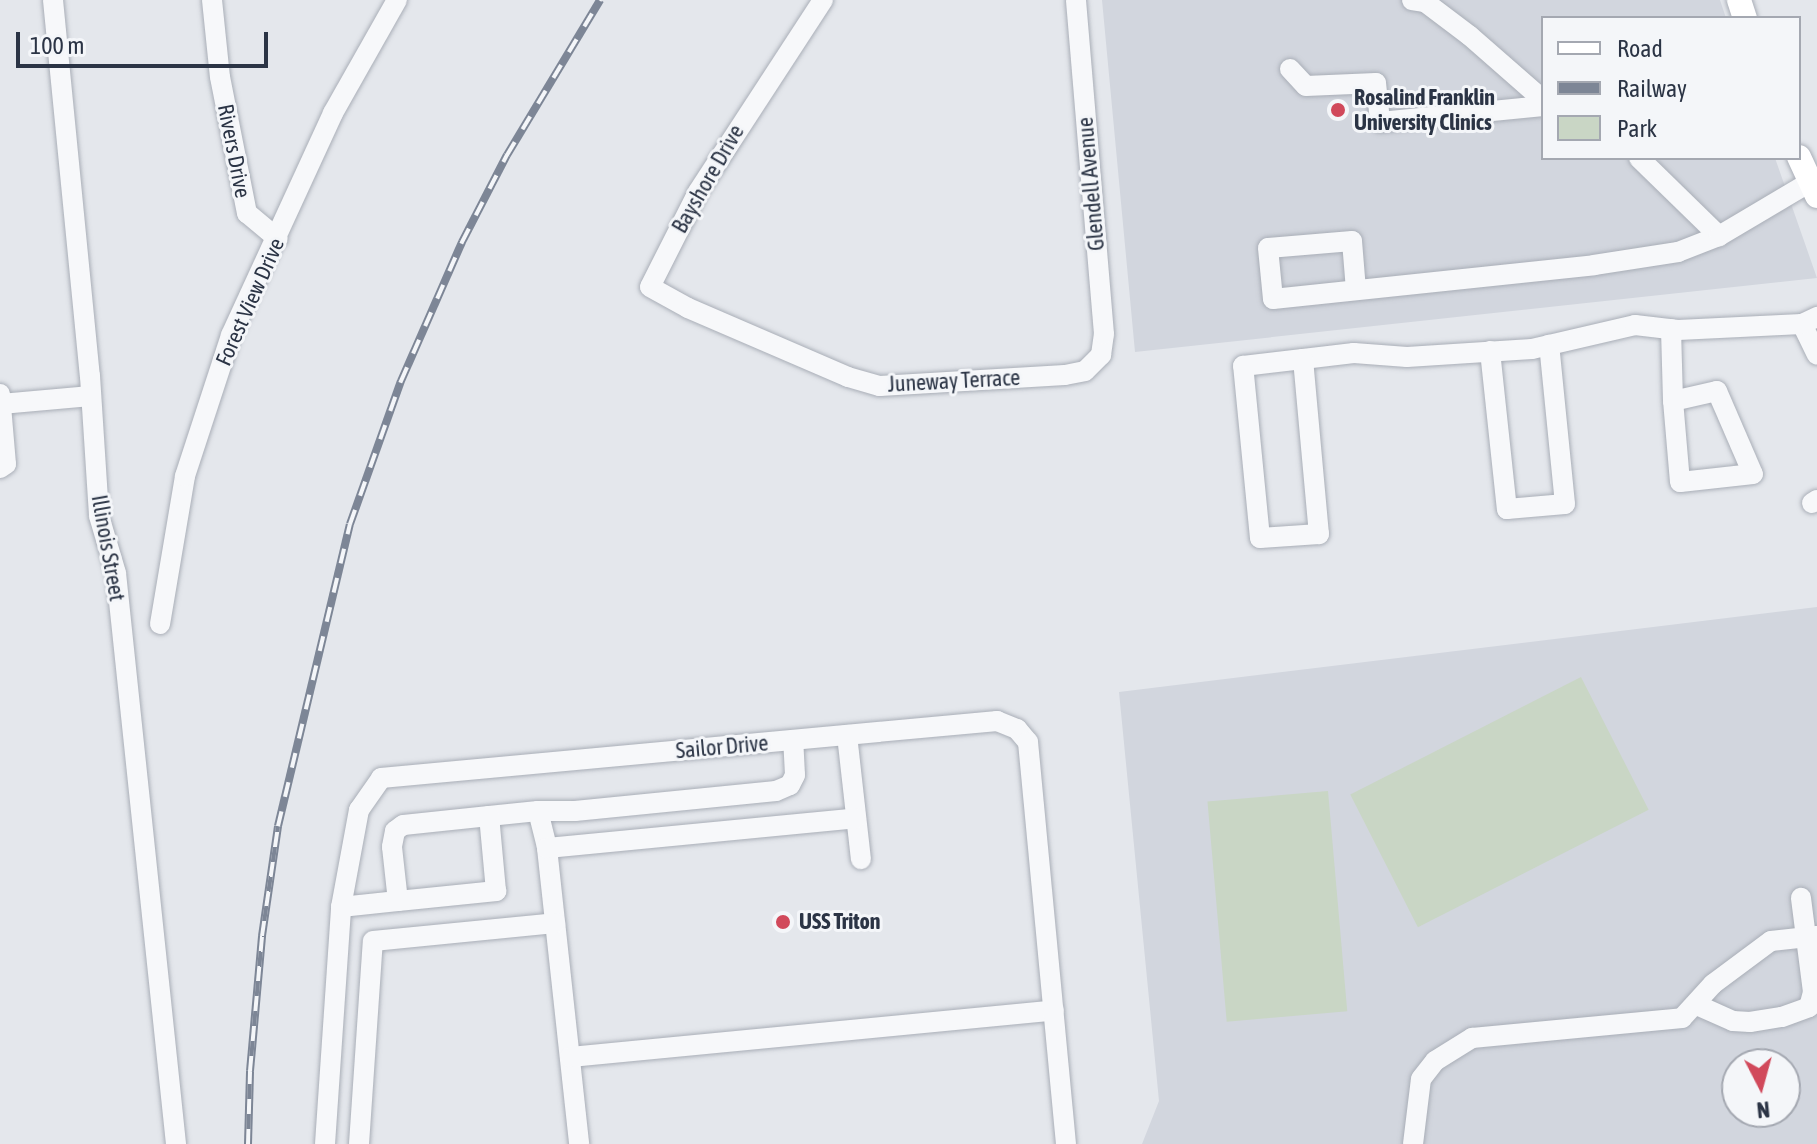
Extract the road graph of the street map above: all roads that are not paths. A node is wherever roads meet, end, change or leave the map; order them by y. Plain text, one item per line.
1 (53, 0) edge
2 (212, 0) edge
3 (397, 0) edge
4 (823, 0) edge
5 (1076, 0) edge
6 (1412, 0) edge
7 (1290, 69) dead end
8 (1541, 98) edge
9 (1541, 106) edge
10 (1641, 160) edge
11 (1800, 160) edge
12 (1814, 189) edge
13 (1719, 236) junction
14 (278, 239) junction
15 (1356, 290) junction
16 (1809, 320) edge
17 (730, 327) joint
18 (1671, 329) junction
19 (1549, 345) junction
20 (1490, 351) junction
21 (1817, 355) edge
22 (1303, 359) junction
23 (1091, 365) joint
24 (0, 394) edge
25 (91, 396) junction
26 (1673, 401) junction
27 (1, 404) edge
28 (0, 468) edge
29 (160, 624) dead end
30 (847, 735) junction
31 (793, 740) junction
32 (538, 811) junction
33 (489, 816) junction
34 (856, 818) junction
35 (547, 848) junction
36 (861, 859) dead end
37 (1801, 898) dead end
38 (398, 901) junction
39 (341, 907) junction
40 (555, 923) junction
41 (1811, 936) edge
42 (1697, 1005) junction
43 (1054, 1010) junction
44 (570, 1057) junction
45 (176, 1144) edge
46 (325, 1144) edge
47 (359, 1144) edge
48 (579, 1144) edge
49 (1066, 1144) edge
50 (1413, 1144) edge

1 - 25 street, Illinois Street
2 - 14 street, Rivers Drive
3 - 14 street, Forest View Drive
4 - 17 street, Bayshore Drive
5 - 23 street, Glendell Avenue
6 - 8 street
7 - 9 street
10 - 13 street
11 - 12 main road
12 - 13 street
13 - 15 street
14 - 29 street, Forest View Drive
15 - 15 street
16 - 18 street
16 - 21 street
17 - 23 street, Juneway Terrace
18 - 19 street
18 - 26 street
19 - 20 street
19 - 20 street
20 - 22 street
22 - 22 street
24 - 27 street
25 - 27 street
25 - 45 street, Illinois Street
26 - 26 street
27 - 28 street
30 - 31 street, Sailor Drive
30 - 34 street
30 - 43 street, Sailor Drive
31 - 32 street
31 - 39 street, Sailor Drive
32 - 33 street
32 - 35 street
33 - 38 street
33 - 38 street
34 - 35 street
34 - 36 street
35 - 40 street
37 - 41 street
38 - 39 street
39 - 46 street, Sailor Drive
40 - 44 street
40 - 47 street
41 - 42 street
41 - 42 street
42 - 50 street
43 - 44 street
43 - 49 street, Sailor Drive
44 - 48 street

